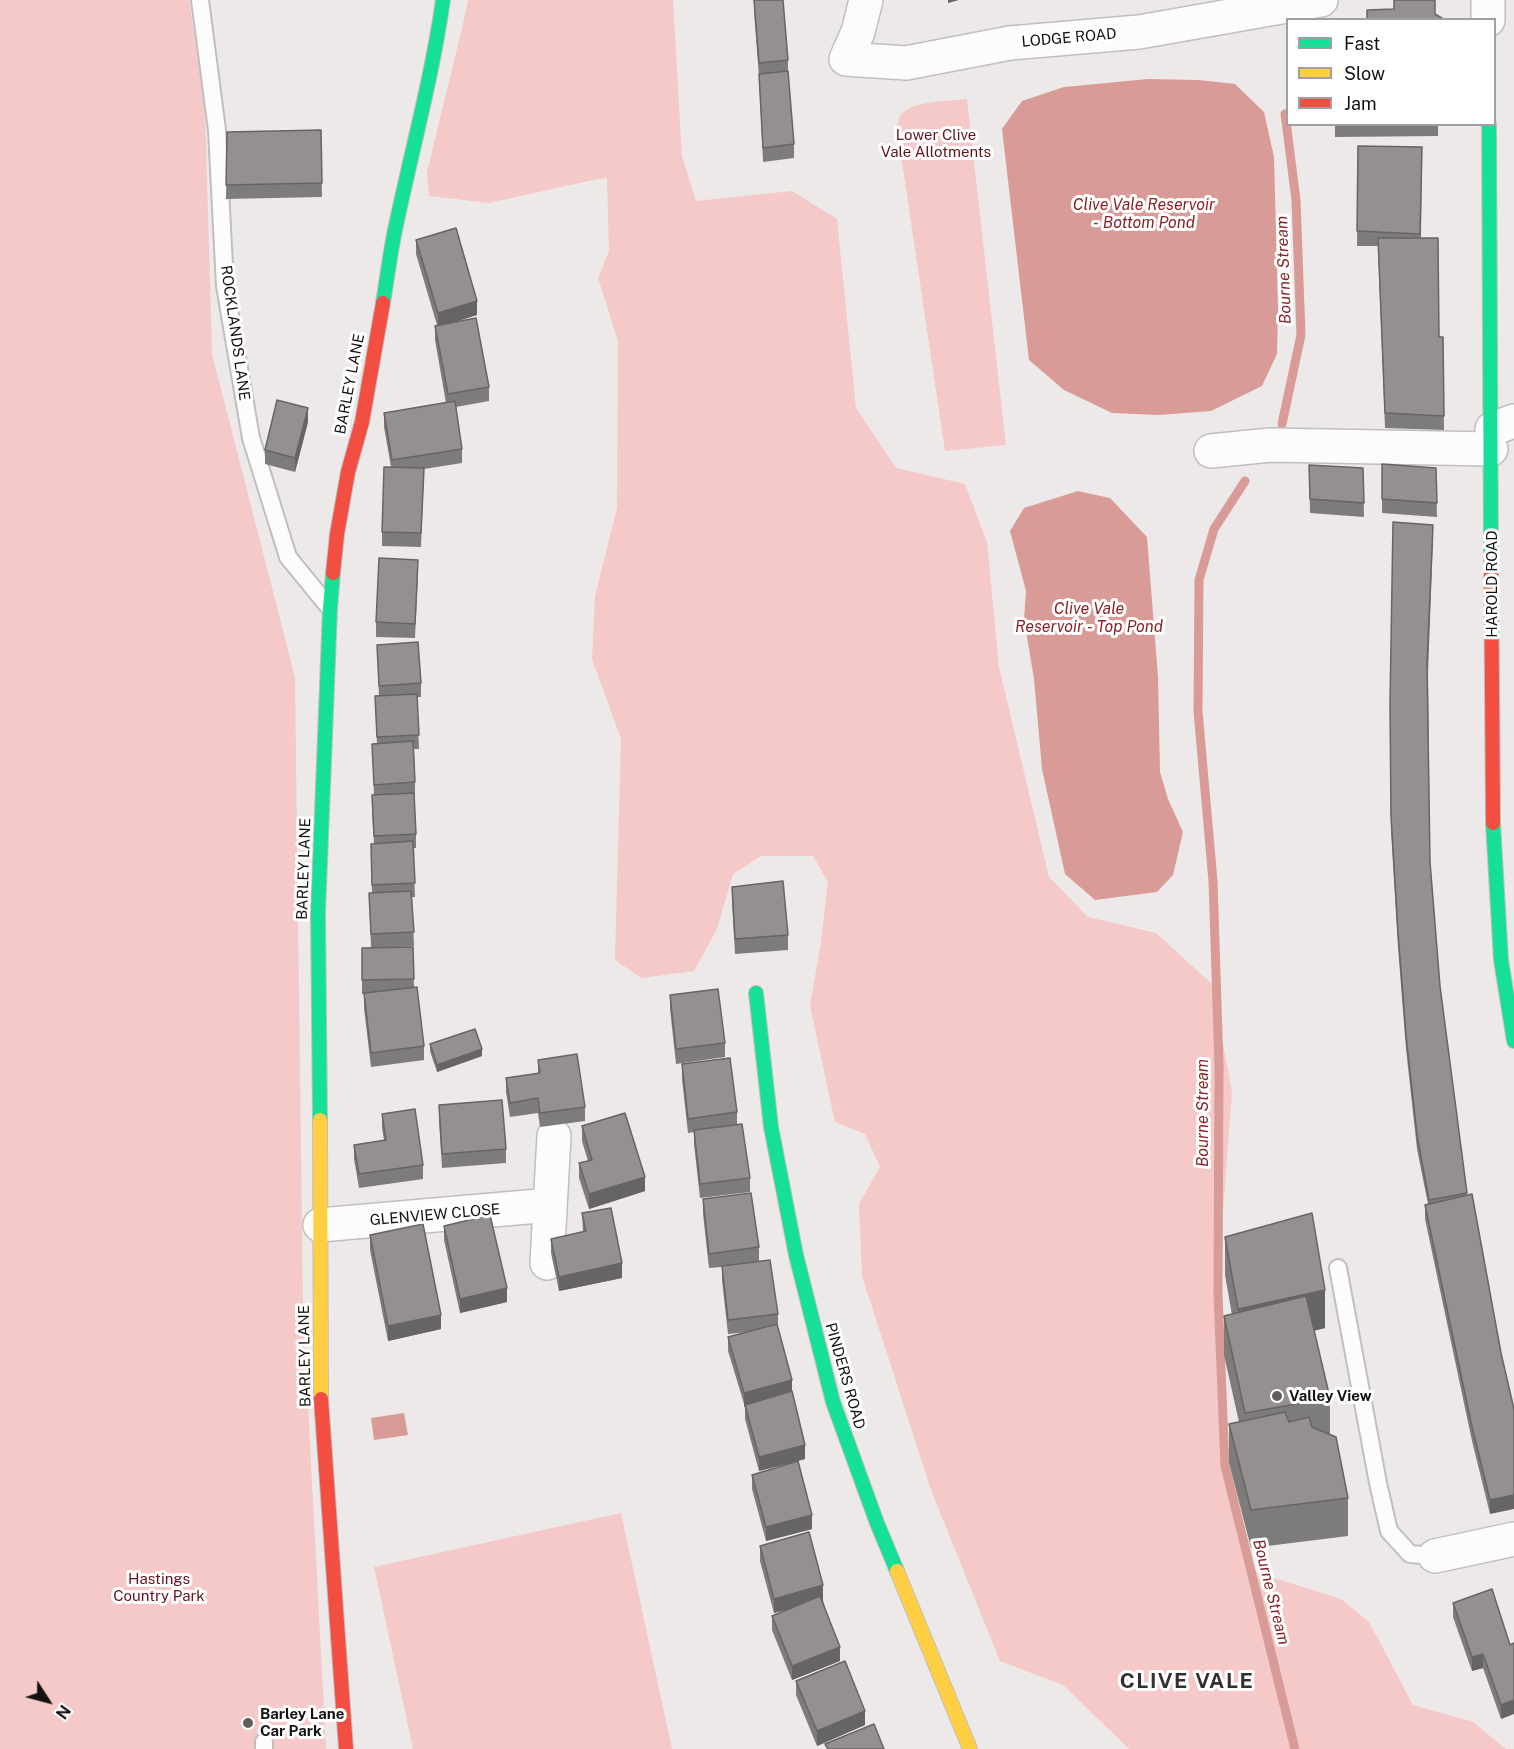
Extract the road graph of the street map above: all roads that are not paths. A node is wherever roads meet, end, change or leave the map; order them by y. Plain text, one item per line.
1 (200, 0) edge
2 (443, 0) edge
3 (866, 0) edge
4 (1321, 0) edge
5 (1488, 0) edge
6 (1488, 18) edge
7 (1489, 126) edge
8 (1499, 433) edge
9 (1211, 451) dead end
10 (330, 609) junction
11 (756, 993) dead end
12 (1510, 1003) edge
13 (1514, 1041) edge
14 (554, 1136) dead end
15 (550, 1205) junction
16 (320, 1225) junction
17 (547, 1263) dead end
18 (1338, 1269) dead end
19 (1514, 1539) edge
20 (1435, 1556) joint
21 (346, 1749) edge
22 (970, 1749) edge

1 - 10 lane, ROCKLANDS LANE
2 - 10 street, BARLEY LANE
3 - 4 street, LODGE ROAD
5 - 6 street
7 - 8 street, HAROLD ROAD
8 - 9 street
8 - 12 street, HAROLD ROAD
10 - 16 street, BARLEY LANE
11 - 22 street, PINDERS ROAD
12 - 13 street, HAROLD ROAD
14 - 15 street
15 - 16 street, GLENVIEW CLOSE
15 - 17 street
16 - 21 street, BARLEY LANE
18 - 20 lane
19 - 20 street

